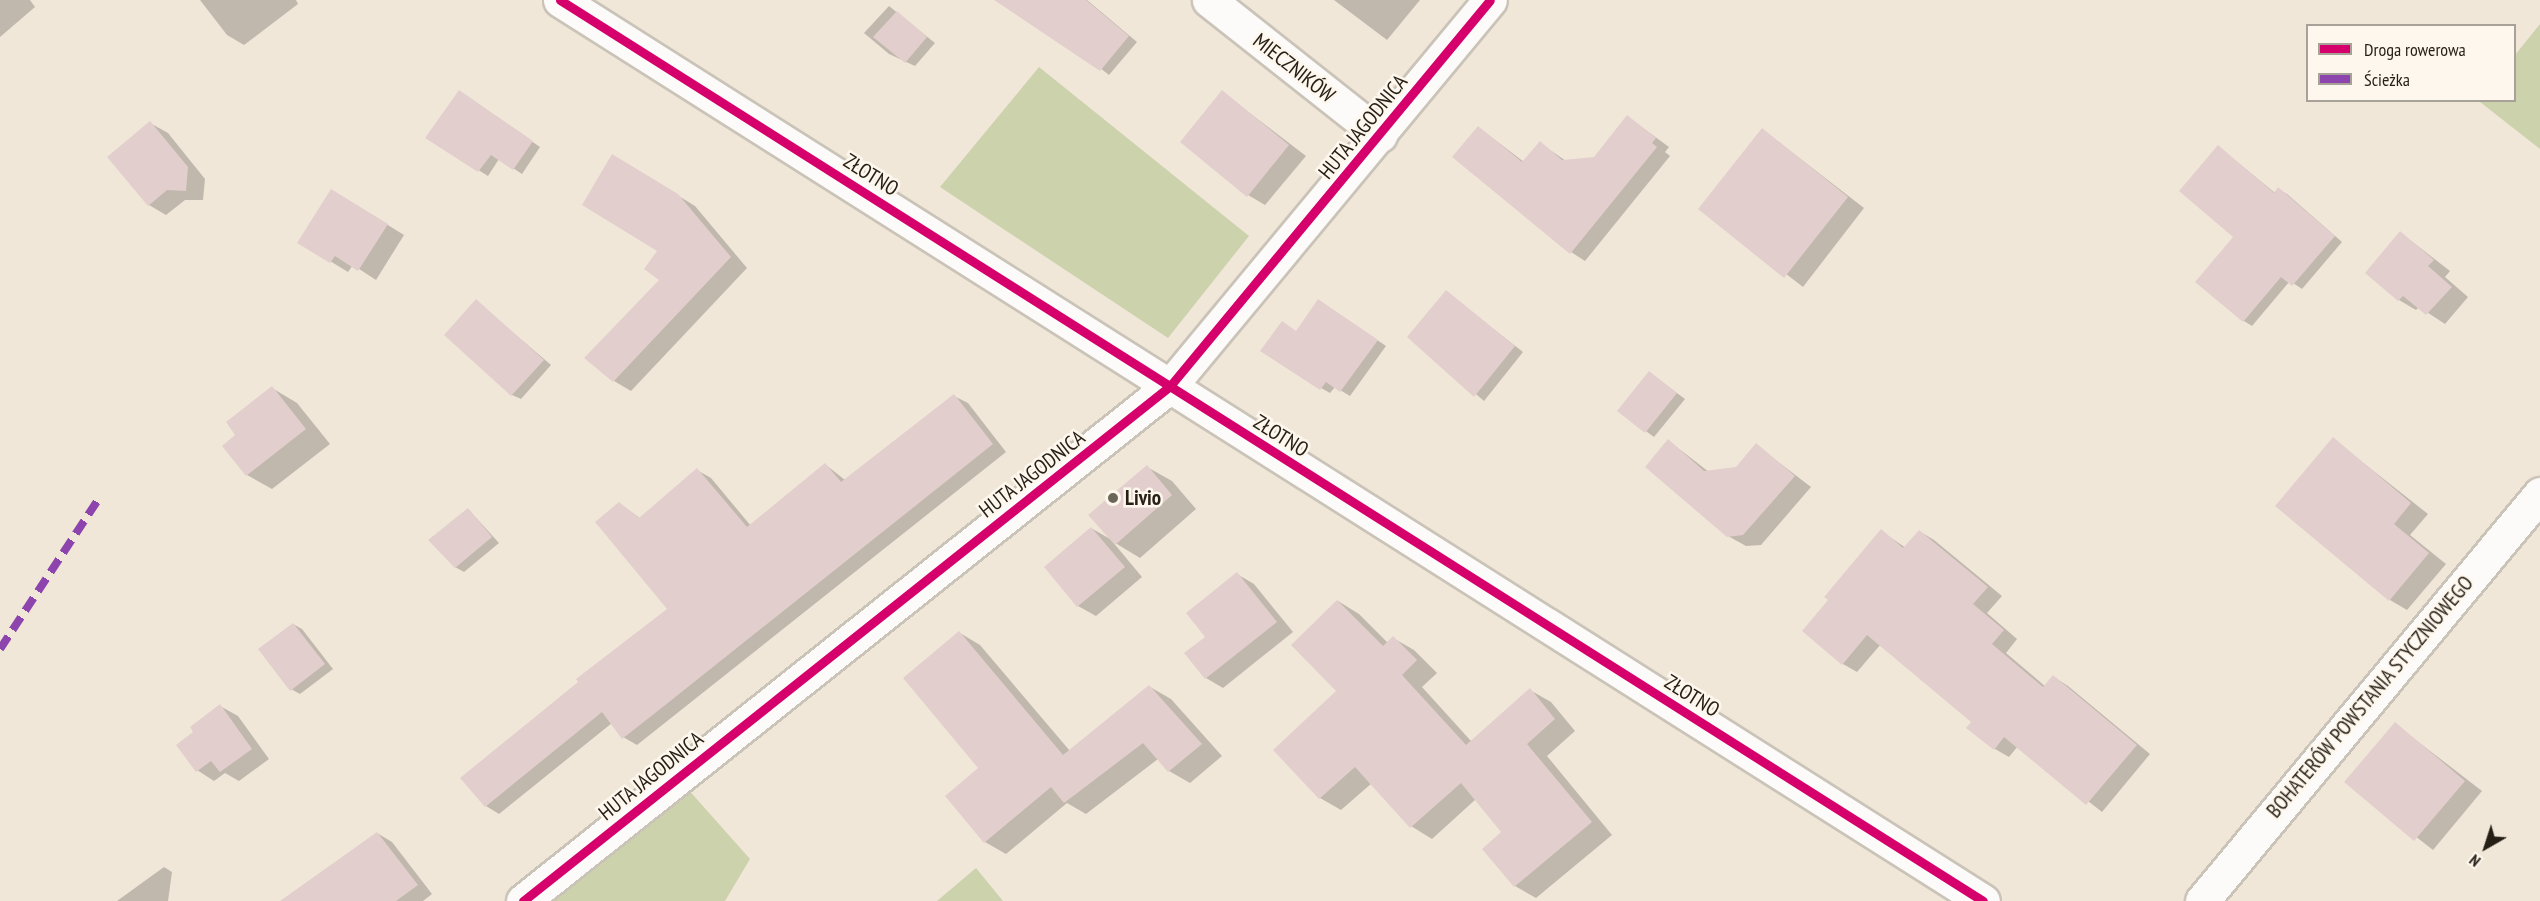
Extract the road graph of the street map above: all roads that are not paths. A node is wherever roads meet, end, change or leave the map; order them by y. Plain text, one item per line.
1 (560, 0) edge
2 (1209, 0) edge
3 (1490, 0) edge
4 (1380, 135) junction
5 (1170, 386) junction
6 (2540, 494) edge
7 (523, 901) edge
8 (1983, 901) edge
9 (2202, 901) edge

1 - 5 street, ZŁOTNO
2 - 4 street, MIECZNIKÓW
3 - 4 street, HUTA JAGODNICA
4 - 5 street, HUTA JAGODNICA
5 - 7 street, HUTA JAGODNICA
5 - 8 street, ZŁOTNO
6 - 9 street, BOHATERÓW POWSTANIA STYCZNIOWEGO

